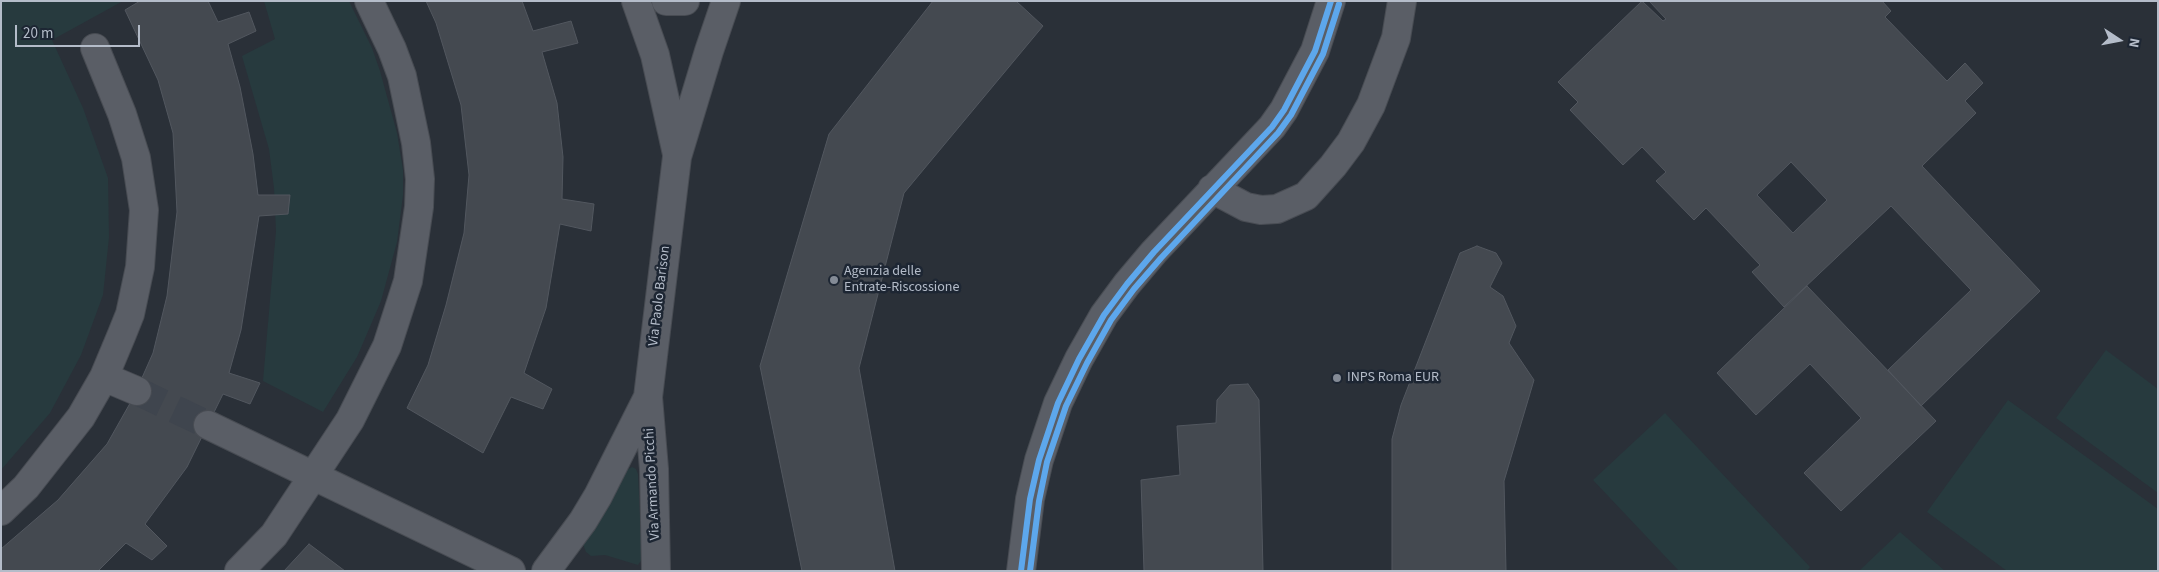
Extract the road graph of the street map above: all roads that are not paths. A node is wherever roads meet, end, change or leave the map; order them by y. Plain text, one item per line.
1 (369, 1) edge
2 (636, 1) edge
3 (666, 1) edge
4 (685, 1) edge
5 (726, 1) edge
6 (1331, 1) edge
7 (1402, 1) edge
8 (95, 48) dead end
9 (677, 157) junction
10 (1212, 189) junction
11 (104, 377) junction
12 (137, 391) tunnel mouth
13 (648, 397) junction
14 (208, 425) tunnel mouth
15 (314, 476) junction
16 (1, 512) edge
17 (240, 571) edge
18 (511, 571) edge
19 (546, 571) edge
20 (656, 571) edge
21 (1020, 571) edge

1 - 15 street
2 - 9 street
3 - 4 street
5 - 9 street, Via Paolo Barison
6 - 10 street
7 - 10 street
8 - 11 street
9 - 13 street, Via Paolo Barison
10 - 21 street
11 - 12 street
11 - 16 street
13 - 19 street, Via Paolo Barison
13 - 20 street, Via Armando Picchi
14 - 15 street
15 - 17 street
15 - 18 street

